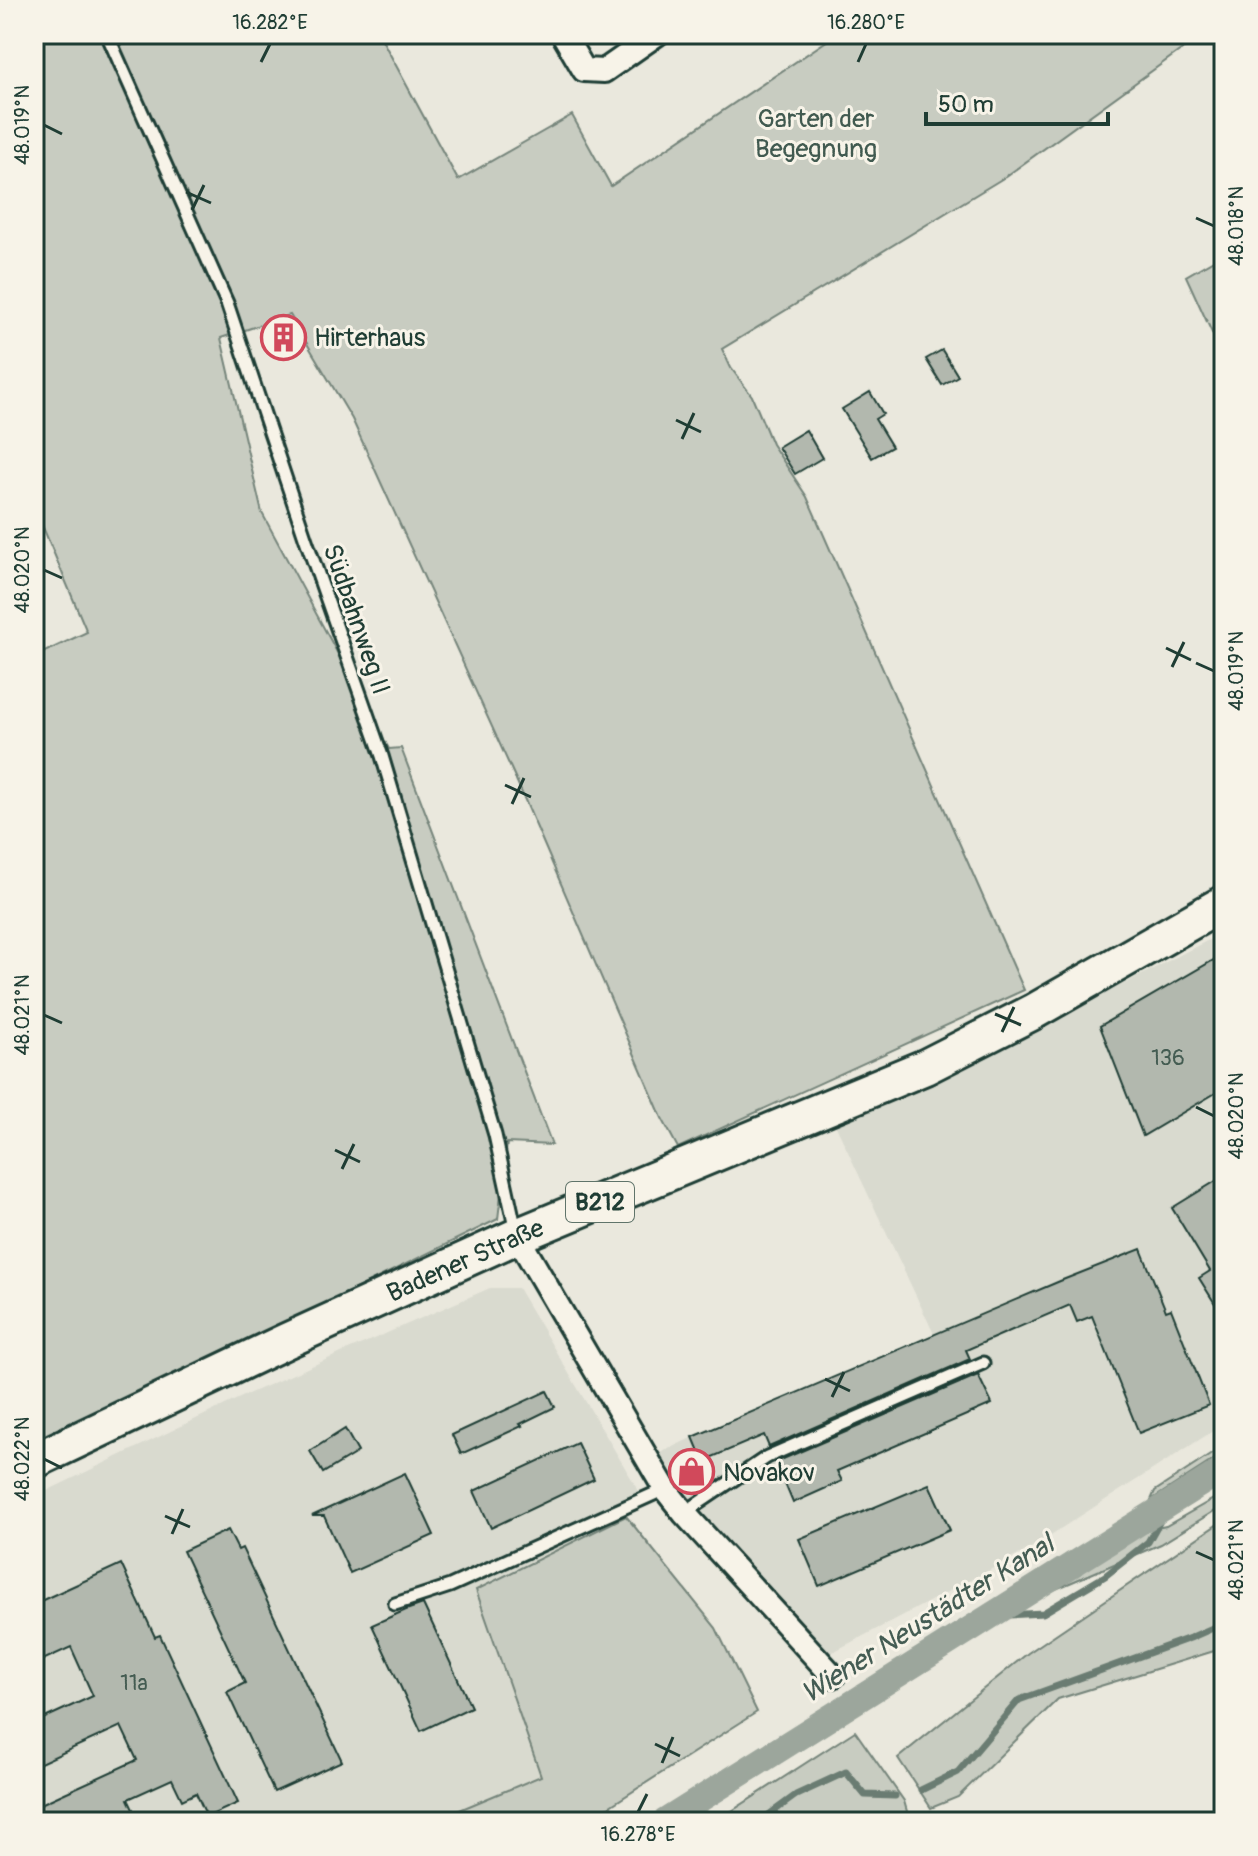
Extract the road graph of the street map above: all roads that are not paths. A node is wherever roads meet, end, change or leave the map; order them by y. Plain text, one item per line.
1 (107, 34) edge
2 (563, 34) edge
3 (657, 34) edge
4 (1224, 903) edge
5 (517, 1236) junction
6 (983, 1363) dead end
7 (34, 1461) edge
8 (665, 1489) junction
9 (684, 1513) junction
10 (395, 1604) dead end
11 (833, 1676) dead end

1 - 5 lane, Südbahnweg II
2 - 3 street
4 - 5 main road, Badener Straße / B212
5 - 7 main road, Badener Straße / B212
5 - 8 street
6 - 9 lane
8 - 9 street
8 - 10 lane
9 - 11 street

